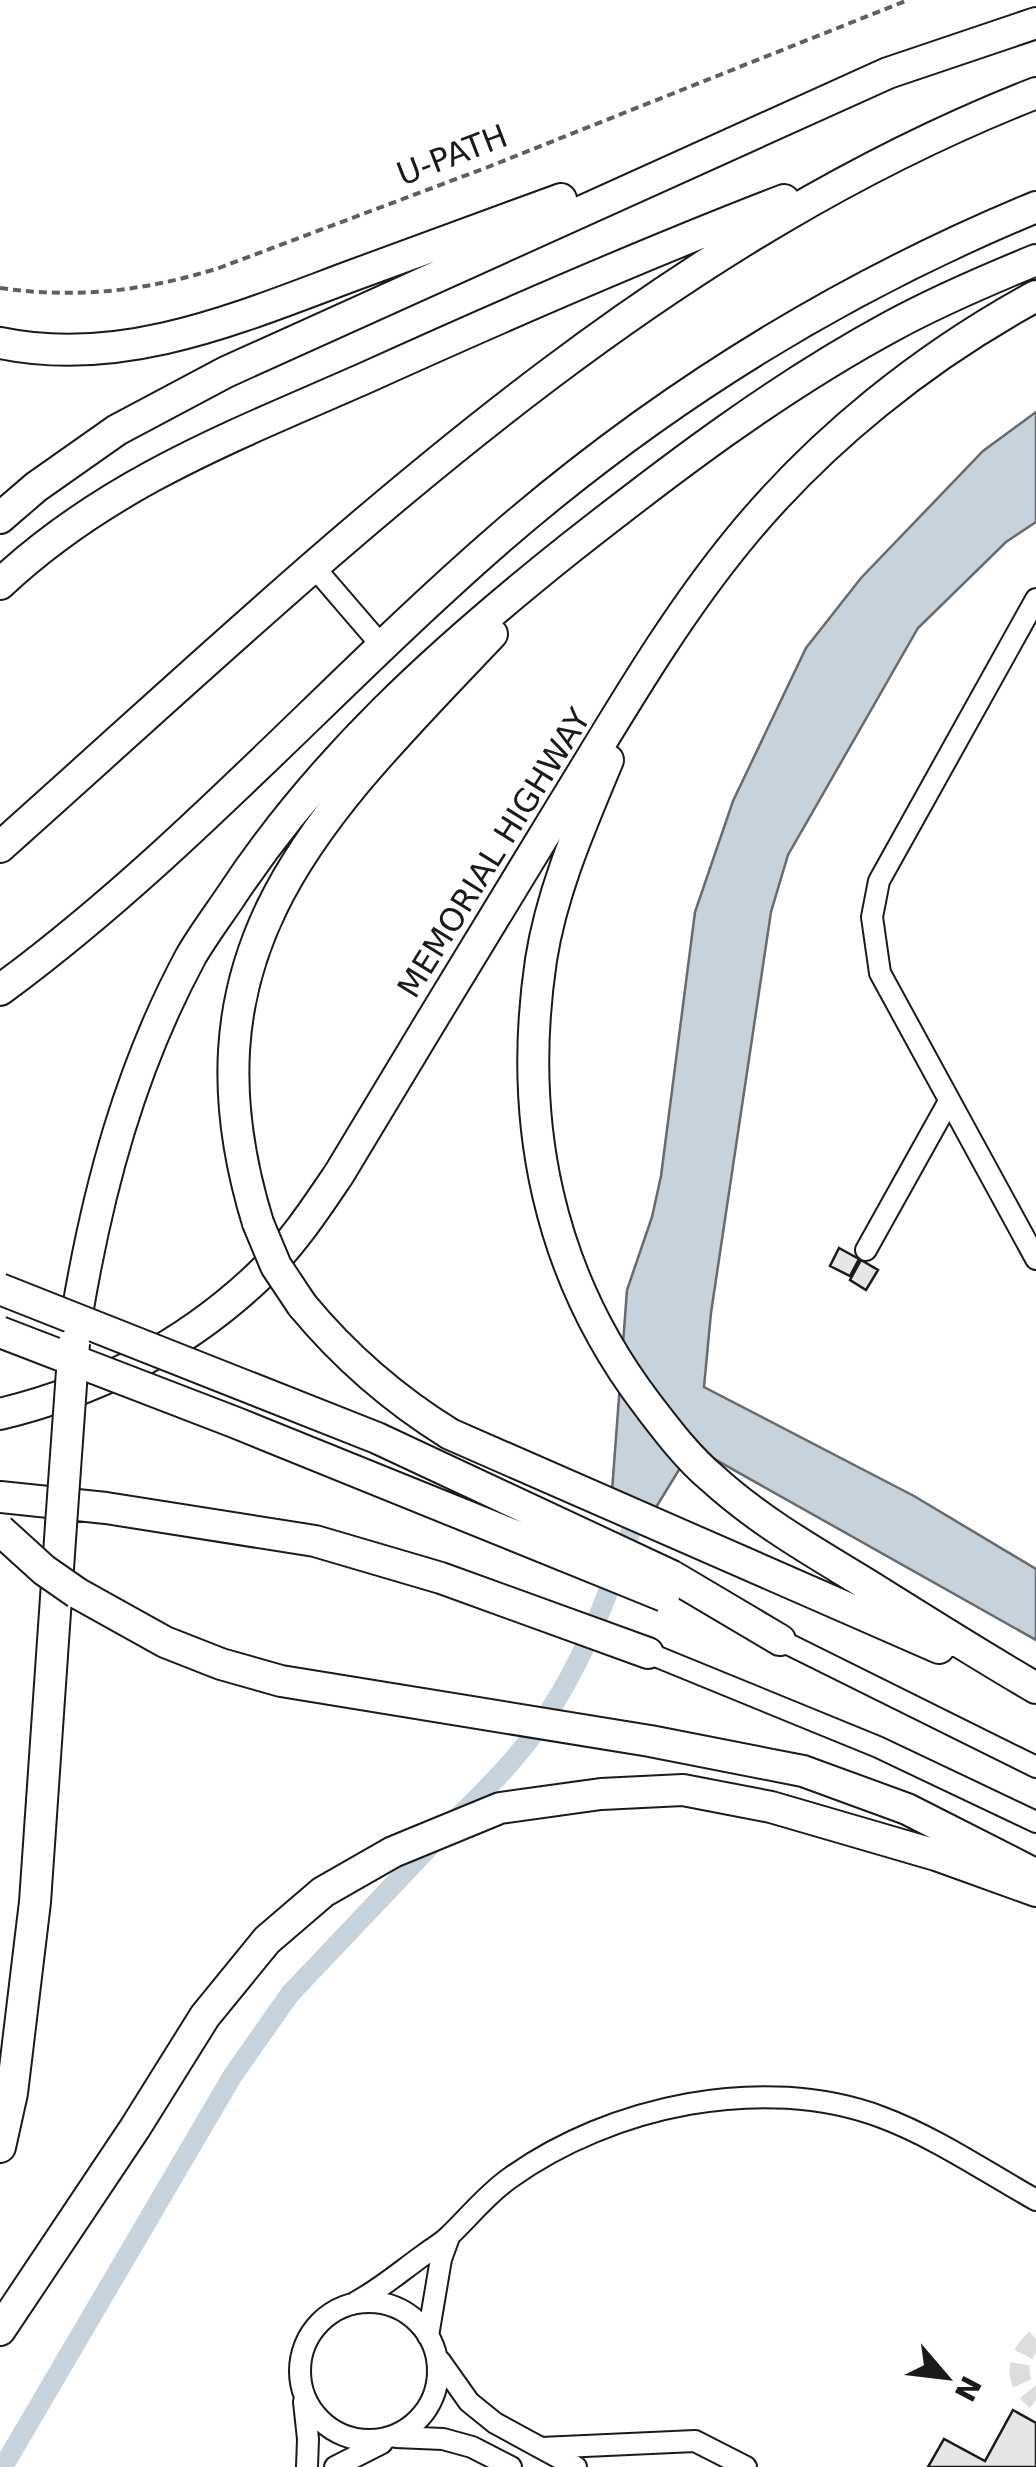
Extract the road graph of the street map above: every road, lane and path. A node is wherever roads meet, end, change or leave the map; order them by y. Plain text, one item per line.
1 (908, 0) edge
2 (1036, 23) edge
3 (1036, 93) edge
4 (902, 152) junction
5 (683, 162) junction
6 (1036, 207) edge
7 (1036, 260) edge
8 (0, 288) edge
9 (1036, 296) edge
10 (0, 344) edge
11 (0, 518) edge
12 (599, 526) junction
13 (314, 567) junction
14 (0, 584) edge
15 (1036, 599) edge
16 (382, 646) junction
17 (651, 664) junction
18 (0, 847) edge
19 (0, 990) edge
20 (948, 1103) junction
21 (866, 1250) dead end
22 (1036, 1259) edge
23 (0, 1290) edge
24 (0, 1332) edge
25 (0, 1414) edge
26 (0, 1496) edge
27 (0, 1530) edge
28 (668, 1586) junction
29 (780, 1640) joint
30 (648, 1653) joint
31 (1036, 1690) edge
32 (1036, 1767) edge
33 (1036, 1822) edge
34 (1036, 1875) edge
35 (1036, 1890) edge
36 (0, 2146) edge
37 (1036, 2200) edge
38 (448, 2237) junction
39 (356, 2302) junction
40 (0, 2330) edge
41 (428, 2336) junction
42 (440, 2360) junction
43 (303, 2395) junction
44 (393, 2438) junction
45 (541, 2448) junction
46 (306, 2467) edge
47 (335, 2467) edge
48 (511, 2467) edge
49 (576, 2467) edge
50 (746, 2467) edge

1 - 8 path, U-PATH
2 - 5 highway
3 - 4 highway
4 - 13 highway
4 - 14 highway
5 - 10 highway
5 - 11 highway
6 - 16 highway
7 - 12 highway
9 - 17 highway, MEMORIAL HIGHWAY
12 - 31 highway, bridge
12 - 36 highway, bridge
13 - 16 street
13 - 18 highway
15 - 20 street
16 - 19 highway
17 - 25 highway, MEMORIAL HIGHWAY
17 - 31 highway
20 - 21 street
20 - 22 street
23 - 28 highway, bridge
24 - 28 highway, bridge
26 - 30 highway
27 - 34 highway, bridge
28 - 29 highway
29 - 32 street
30 - 33 street
35 - 40 highway
37 - 38 street
38 - 39 street
38 - 41 street
39 - 41 street
39 - 43 street
41 - 42 street
42 - 44 street
42 - 45 street
43 - 44 street
43 - 46 street
44 - 47 street
44 - 48 street
45 - 49 street
45 - 50 street

